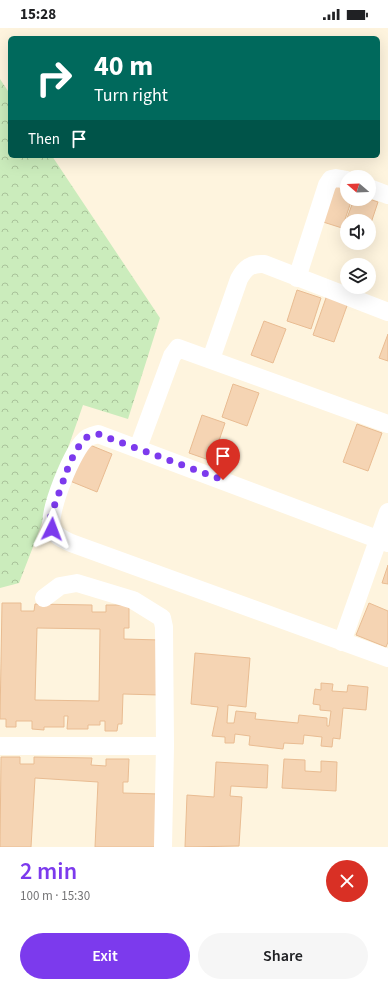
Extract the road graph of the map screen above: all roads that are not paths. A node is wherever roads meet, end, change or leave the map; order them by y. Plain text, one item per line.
1 (340, 179) edge
2 (376, 191) edge
3 (388, 195) edge
4 (297, 278) junction
5 (388, 312) edge
6 (212, 359) junction
7 (388, 424) edge
8 (138, 448) junction
9 (388, 512) edge
10 (383, 541) edge
11 (44, 598) dead end
12 (342, 642) junction
13 (388, 658) edge
14 (0, 746) edge
15 (165, 746) junction
16 (163, 847) edge

1 - 4 street
2 - 3 street
4 - 5 street
4 - 6 street
6 - 7 street
6 - 8 street
8 - 10 street
8 - 12 street
9 - 10 street
10 - 12 street
11 - 15 street
12 - 13 street
14 - 15 street
15 - 16 street

